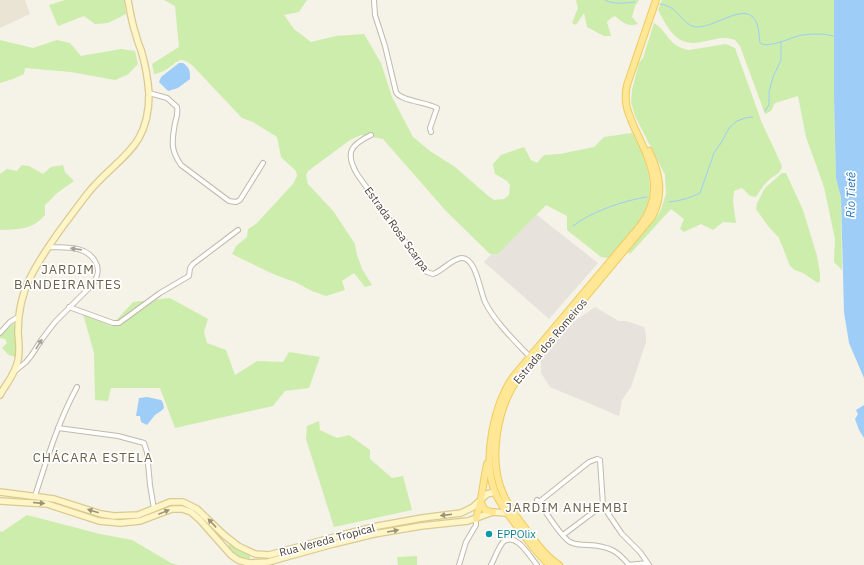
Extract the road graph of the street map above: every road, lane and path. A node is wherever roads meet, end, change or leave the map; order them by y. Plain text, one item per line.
1 (128, 0) edge
2 (374, 0) edge
3 (656, 0) edge
4 (149, 93) junction
5 (633, 124) junction
6 (431, 132) dead end
7 (371, 134) dead end
8 (263, 163) dead end
9 (238, 230) dead end
10 (53, 241) junction
11 (49, 247) junction
12 (62, 248) junction
13 (69, 307) junction
14 (18, 317) junction
15 (0, 333) edge
16 (530, 357) junction
17 (13, 373) junction
18 (77, 387) dead end
19 (0, 395) edge
20 (58, 428) junction
21 (490, 452) junction
22 (0, 492) edge
23 (495, 492) junction
24 (34, 496) junction
25 (481, 500) junction
26 (0, 501) edge
27 (603, 505) junction
28 (154, 509) junction
29 (508, 510) junction
30 (494, 512) junction
31 (476, 519) junction
32 (563, 535) junction
33 (231, 541) junction
34 (223, 547) junction
35 (255, 554) junction
36 (234, 558) junction
37 (248, 564) edge
38 (648, 564) edge
39 (236, 565) edge
40 (459, 565) edge
41 (491, 565) edge
42 (537, 565) edge
43 (550, 565) edge
44 (559, 565) edge
45 (628, 565) edge

1 - 4 street
2 - 6 street
3 - 5 main road, Estrada dos Romeiros
4 - 8 street
4 - 10 street
5 - 16 main road, Estrada dos Romeiros
5 - 29 main road, Estrada dos Romeiros
7 - 16 street, Estrada Rosa Scarpa
9 - 13 street
10 - 11 street
10 - 12 street
11 - 12 street
11 - 14 street
13 -> 12 street
17 -> 13 street
14 - 15 street
14 - 17 street
16 - 21 main road, Estrada dos Romeiros
17 - 19 street
18 - 20 street
20 - 24 street
20 - 28 street
21 - 23 main road, Estrada dos Romeiros
21 - 25 main road
22 - 24 street, Rua Vereda Tropical
23 - 25 street, Rua Vereda Tropical
23 - 29 main road, Estrada dos Romeiros
28 -> 24 street, Rua Vereda Tropical
25 - 30 main road
25 - 31 main road
25 -> 35 street, Rua Vereda Tropical
26 -> 34 street, Rua Vereda Tropical
27 - 32 street
27 - 32 street
27 - 38 street
33 -> 28 street, Rua Vereda Tropical
29 - 30 street
29 - 43 main road, Estrada dos Romeiros
29 - 44 main road, Estrada dos Romeiros
30 - 31 street, Rua Vereda Tropical
37 -> 31 street, Rua Vereda Tropical
31 - 40 street
32 - 45 street
33 - 34 street
33 - 35 street, Rua Vereda Tropical
34 - 36 street, Rua Vereda Tropical
35 - 37 street
36 - 37 street, Rua Vereda Tropical
36 - 39 street
38 - 45 street
41 - 42 street

